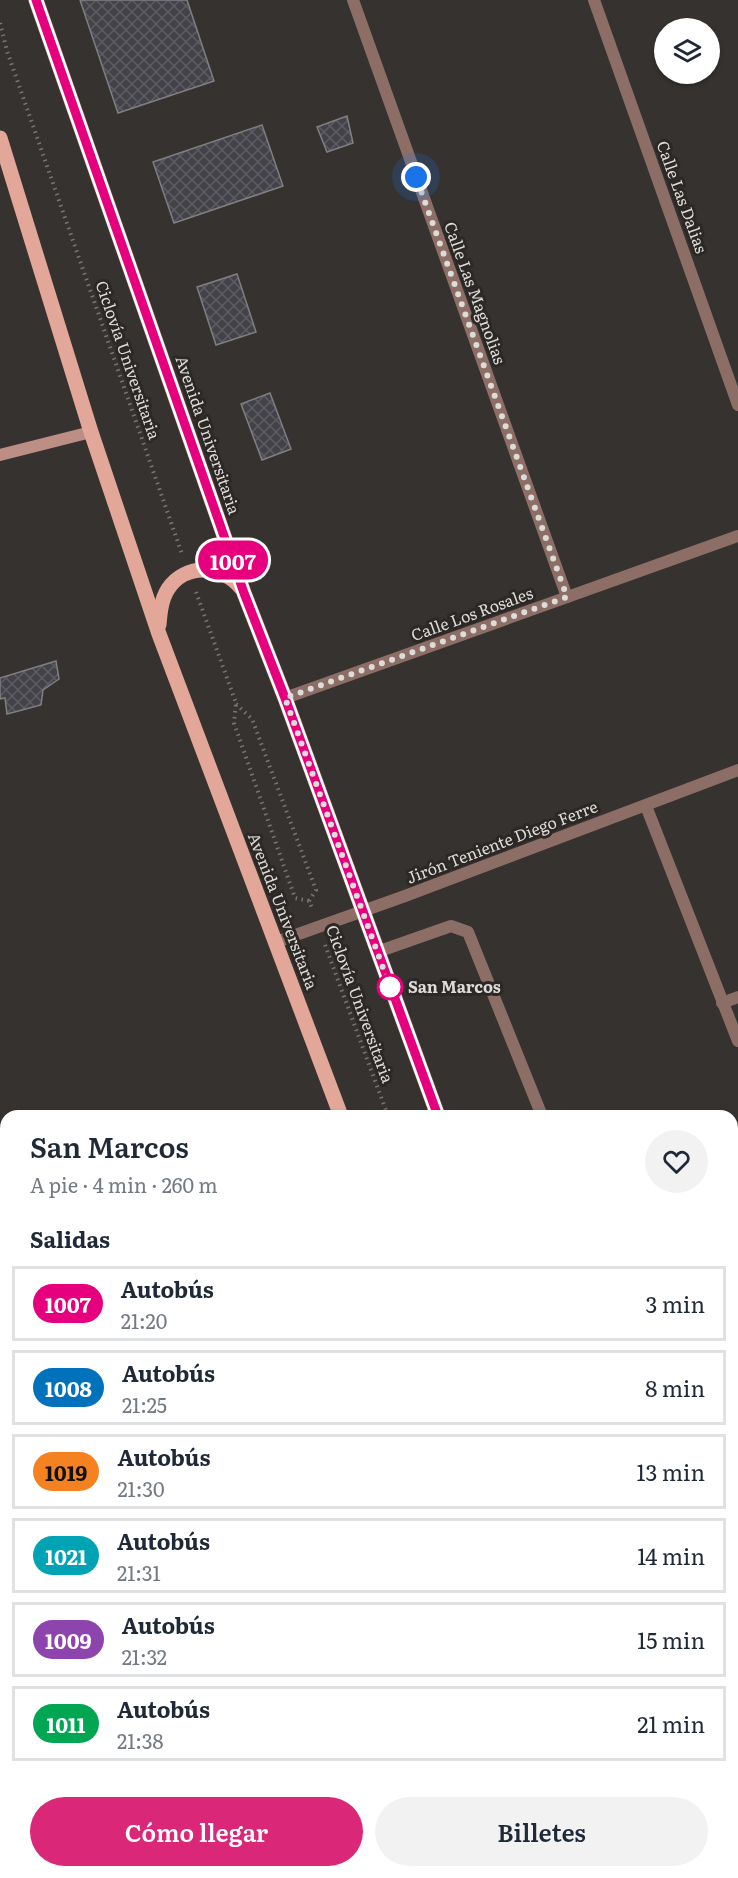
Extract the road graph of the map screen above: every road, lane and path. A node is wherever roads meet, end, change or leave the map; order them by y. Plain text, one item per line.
1 (36, 0) edge
2 (353, 0) edge
3 (594, 0) edge
4 (0, 23) edge
5 (0, 138) edge
6 (738, 405) edge
7 (91, 432) junction
8 (0, 455) edge
9 (738, 536) edge
10 (189, 572) junction
11 (244, 593) junction
12 (567, 597) junction
13 (159, 634) junction
14 (285, 698) junction
15 (236, 704) junction
16 (738, 770) edge
17 (646, 806) junction
18 (309, 900) junction
19 (362, 911) junction
20 (319, 927) junction
21 (276, 942) junction
22 (377, 952) junction
23 (738, 997) edge
24 (722, 1003) junction
25 (738, 1041) edge
26 (339, 1110) edge
27 (386, 1110) edge
28 (436, 1110) edge
29 (540, 1110) edge

1 - 11 main road, Avenida Universitaria
2 - 12 street, Calle Las Magnolias
3 - 6 street, Calle Las Dalias
4 - 10 path, Ciclovía Universitaria
5 - 7 main road, Avenida Universitaria
7 - 8 main road
7 - 13 main road, Avenida Universitaria
9 - 12 street, Calle Los Rosales
10 - 11 main road
10 - 13 main road
10 - 15 path, Ciclovía Universitaria
11 - 14 main road, Avenida Universitaria
12 - 14 street, Calle Los Rosales
13 - 21 main road, Avenida Universitaria
14 - 19 main road, Avenida Universitaria
15 - 18 path, Ciclovía Universitaria
15 - 18 path, Ciclovía Universitaria
16 - 17 street, Jirón Teniente Diego Ferre
17 - 19 street, Jirón Teniente Diego Ferre
17 - 24 street
18 - 20 path, Ciclovía Universitaria
19 - 20 street, Jirón Teniente Diego Ferre
19 - 22 main road, Avenida Universitaria
20 - 21 street, Jirón Teniente Diego Ferre
20 - 27 path, Ciclovía Universitaria
21 - 26 main road, Avenida Universitaria
22 - 28 main road, Avenida Universitaria
22 - 29 street
23 - 24 street
24 - 25 street

